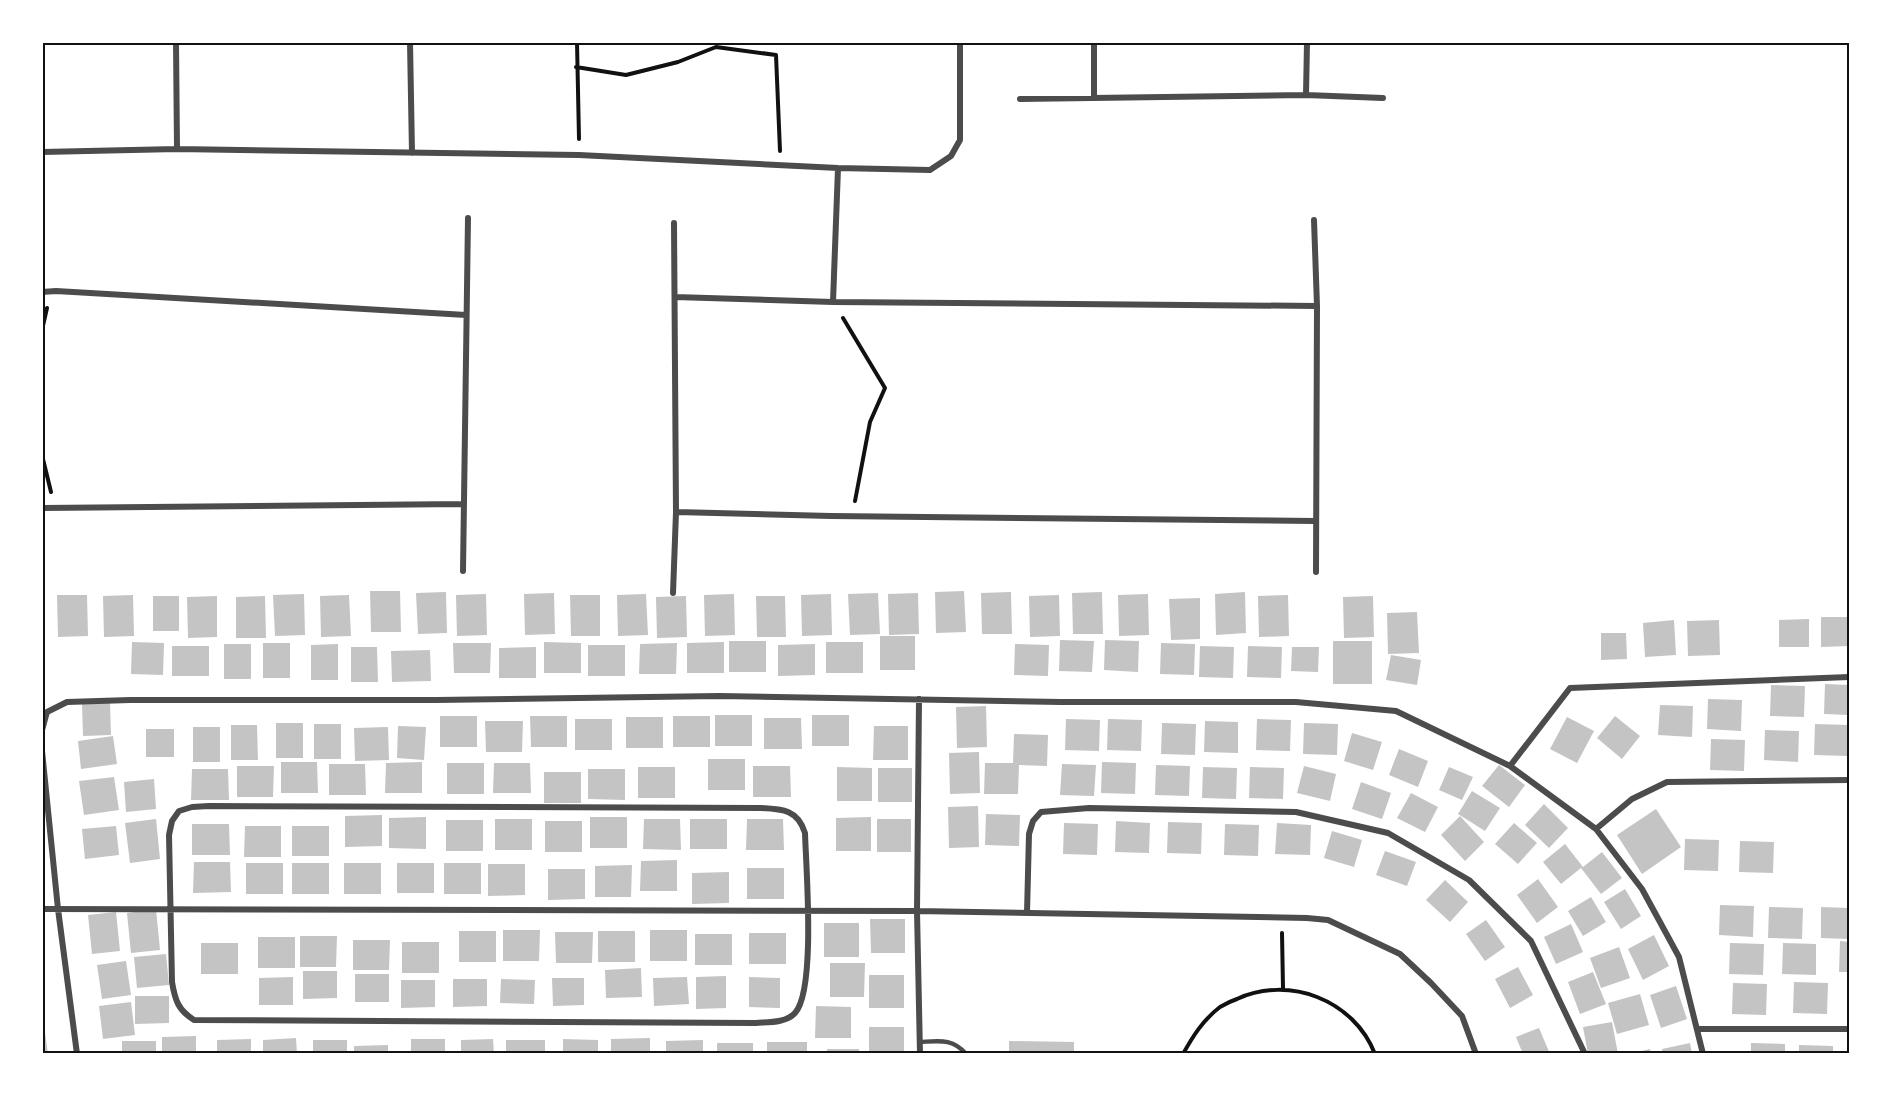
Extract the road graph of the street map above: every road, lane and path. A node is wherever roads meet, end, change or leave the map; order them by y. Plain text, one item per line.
1 (176, 42) edge
2 (410, 42) edge
3 (577, 42) edge
4 (960, 42) edge
5 (1094, 42) edge
6 (1307, 42) edge
7 (576, 67) junction
8 (1306, 95) junction
9 (1094, 97) junction
10 (1383, 98) dead end
11 (1020, 99) dead end
12 (177, 149) junction
13 (42, 152) edge
14 (412, 153) junction
15 (579, 155) junction
16 (781, 165) junction
17 (838, 168) junction
18 (468, 218) dead end
19 (1314, 220) dead end
20 (674, 223) dead end
21 (42, 292) edge
22 (675, 297) junction
23 (833, 302) junction
24 (1317, 306) junction
25 (466, 315) junction
26 (42, 455) edge
27 (463, 504) junction
28 (42, 508) edge
29 (55, 508) junction
30 (676, 512) junction
31 (831, 516) junction
32 (1315, 521) junction
33 (463, 571) dead end
34 (1316, 572) dead end
35 (673, 593) dead end
36 (1849, 676) edge
37 (919, 699) junction
38 (42, 730) edge
39 (42, 751) edge
40 (1510, 766) junction
41 (1849, 780) edge
42 (1596, 829) junction
43 (169, 908) junction
44 (42, 909) edge
45 (58, 909) junction
46 (807, 911) junction
47 (917, 911) junction
48 (1027, 913) junction
49 (1282, 917) junction
50 (1283, 988) junction
51 (1697, 1029) junction
52 (1849, 1029) edge
53 (920, 1042) junction
54 (77, 1054) edge
55 (921, 1054) edge
56 (966, 1054) edge
57 (1183, 1054) edge
58 (1375, 1054) edge
59 (1476, 1054) edge
60 (1585, 1054) edge
61 (1702, 1054) edge

1 - 12 street
2 - 14 street
3 - 7 path
4 - 17 street
5 - 9 street
6 - 8 street
7 - 15 path
7 - 16 path
8 - 9 street
8 - 10 street
9 - 11 street
12 - 13 street
12 - 14 street
14 - 15 street
15 - 16 street
16 - 17 street
17 - 23 street
18 - 25 street
19 - 24 street
20 - 22 street
21 - 25 street
22 - 23 street
22 - 30 street
23 - 24 street
23 - 31 path
24 - 32 street
25 - 27 street
26 - 29 path
27 - 29 street
27 - 33 street
28 - 29 street
30 - 31 street
30 - 35 street
31 - 32 street
32 - 34 street
36 - 40 street
37 - 38 street
37 - 40 street
37 - 47 street
39 - 45 street
40 - 42 street
41 - 42 street
42 - 51 street
43 - 45 street
43 - 46 street
43 - 46 street
43 - 46 street
44 - 45 street
45 - 54 street
46 - 47 street
47 - 48 street
47 - 53 street
48 - 49 street
48 - 60 street
49 - 50 path
49 - 59 street
50 - 57 path
50 - 58 path
51 - 52 street
51 - 61 street
53 - 55 street
53 - 56 lane

